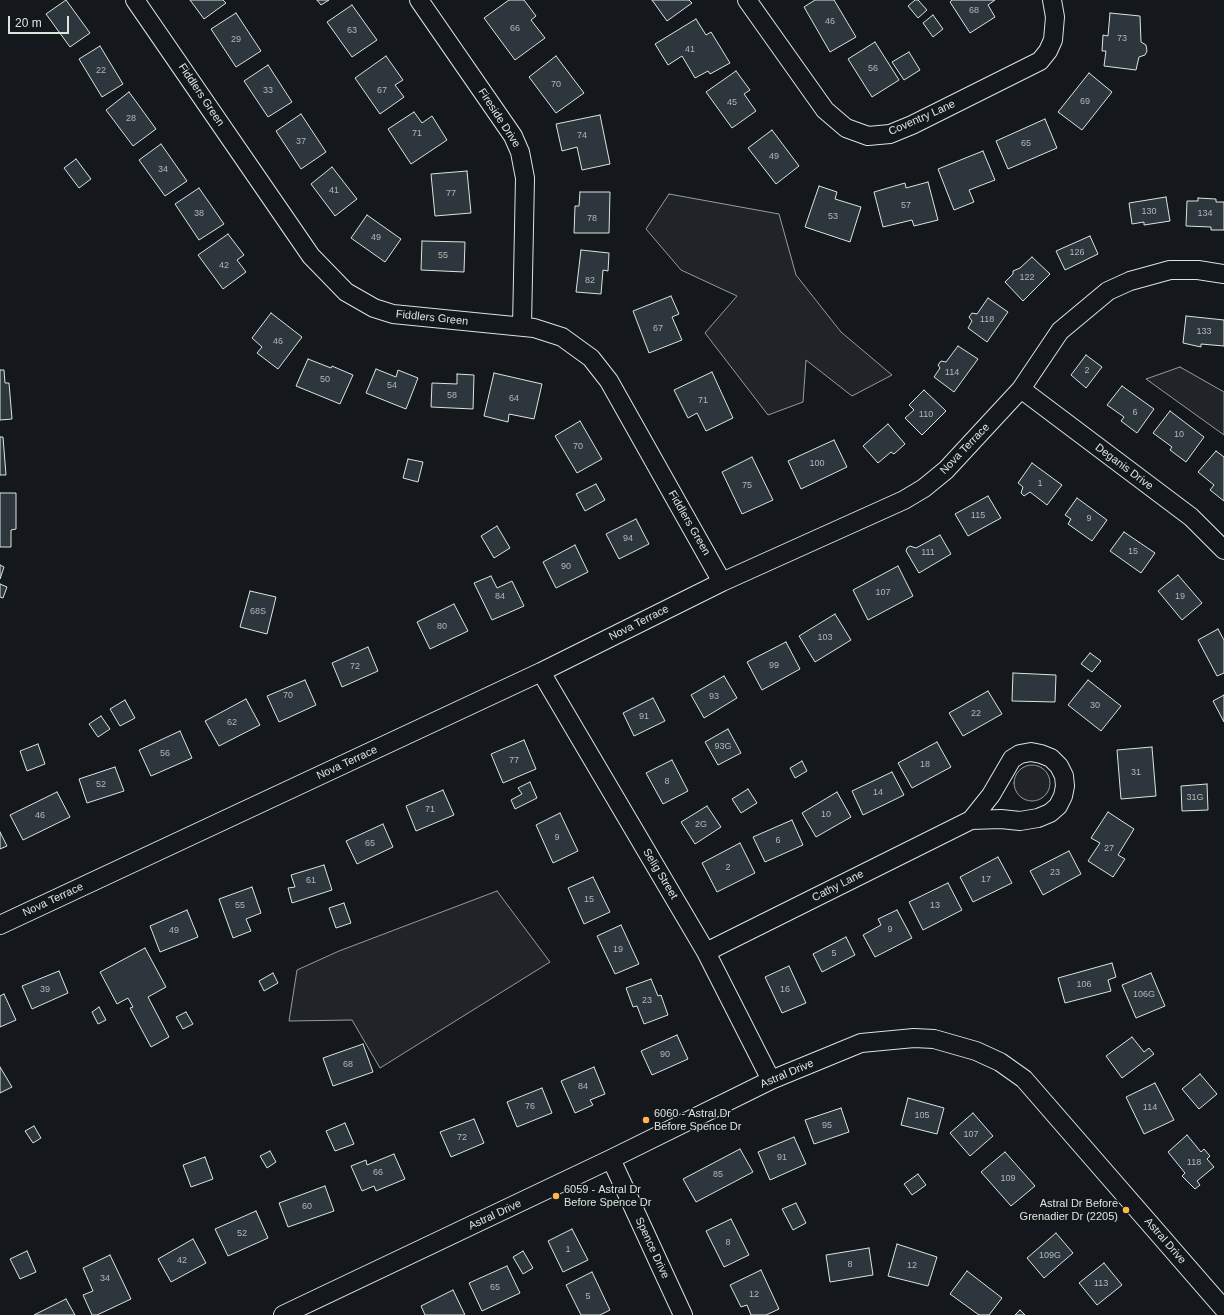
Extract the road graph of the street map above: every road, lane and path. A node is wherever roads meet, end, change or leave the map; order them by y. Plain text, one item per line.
1 (135, 0) edge
2 (419, 0) edge
3 (747, 0) edge
4 (1052, 0) edge
5 (1224, 274) edge
6 (522, 326) junction
7 (1021, 389) junction
8 (1224, 550) edge
9 (722, 582) junction
10 (541, 672) junction
11 (971, 820) junction
12 (0, 925) edge
13 (706, 952) junction
14 (770, 1080) junction
15 (611, 1159) junction
16 (1224, 1309) edge
17 (283, 1315) edge
18 (682, 1315) edge

1 - 6 street, Fiddlers Green
2 - 6 street, Fireside Drive
3 - 4 street, Coventry Lane
5 - 7 street, Nova Terrace
6 - 9 street, Fiddlers Green
7 - 8 street, Deganis Drive
7 - 9 street, Nova Terrace
9 - 10 street, Nova Terrace
10 - 12 street, Nova Terrace
10 - 13 street, Selig Street
11 - 11 street, Cathy Lane
11 - 13 street, Cathy Lane
13 - 14 street, Selig Street
14 - 15 street, Astral Drive
14 - 16 street, Astral Drive
15 - 17 street, Astral Drive
15 - 18 street, Spence Drive

